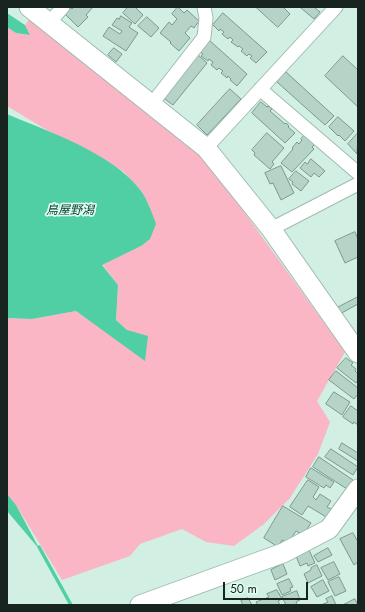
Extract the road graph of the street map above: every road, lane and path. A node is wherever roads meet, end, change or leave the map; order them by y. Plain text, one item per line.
1 (29, 7) edge
2 (63, 7) edge
3 (204, 7) edge
4 (336, 7) edge
5 (49, 23) junction
6 (260, 89) junction
7 (151, 105) junction
8 (206, 148) junction
9 (358, 173) edge
10 (358, 184) edge
11 (271, 229) junction
12 (358, 353) edge
13 (358, 489) edge
14 (140, 605) edge

1 - 5 street
2 - 5 street
3 - 7 street
4 - 6 street
5 - 7 street
6 - 8 street
6 - 9 street
7 - 8 street
8 - 11 street
10 - 11 street
11 - 12 street
13 - 14 street

